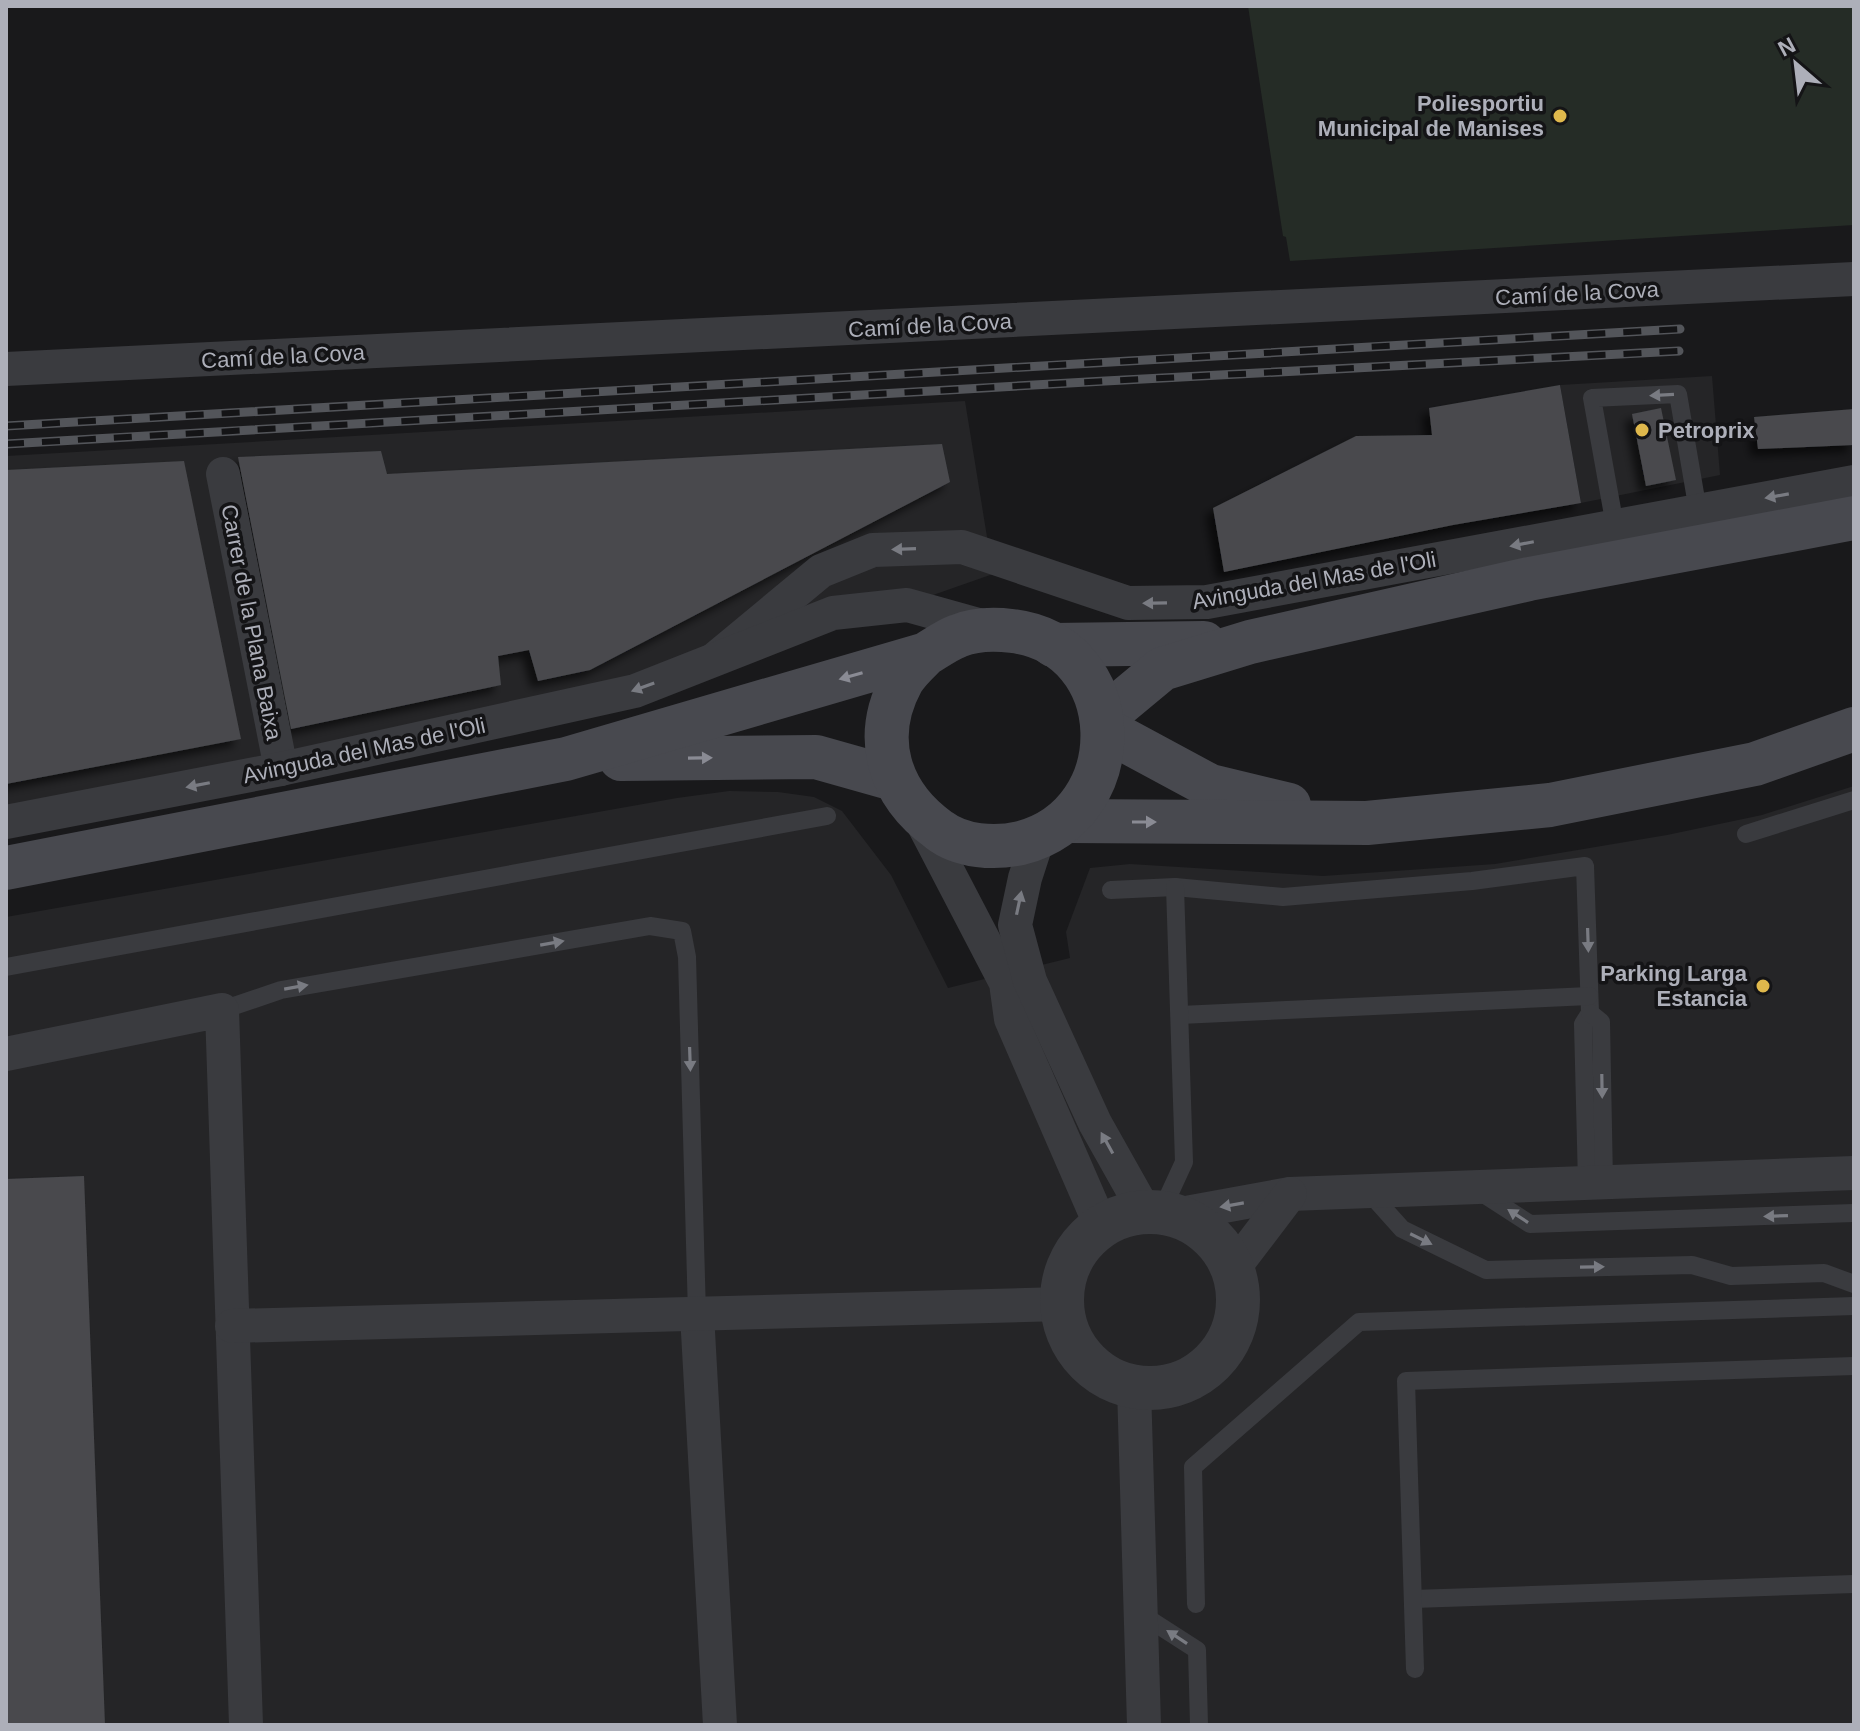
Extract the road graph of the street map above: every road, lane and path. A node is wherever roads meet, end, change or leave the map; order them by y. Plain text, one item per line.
1 (1854, 279) edge
2 (6, 369) edge
3 (223, 474) dead end
4 (1854, 482) edge
5 (1698, 511) junction
6 (1854, 518) edge
7 (1615, 526) junction
8 (994, 629) junction
9 (1250, 642) junction
10 (1053, 645) junction
11 (926, 654) junction
12 (716, 658) junction
13 (1104, 724) junction
14 (1854, 729) edge
15 (566, 759) junction
16 (281, 769) junction
17 (894, 779) junction
18 (1854, 800) edge
19 (827, 816) dead end
20 (919, 816) junction
21 (6, 822) edge
22 (1367, 823) junction
23 (1052, 830) junction
24 (1746, 834) dead end
25 (6, 868) edge
26 (1175, 887) junction
27 (1111, 890) dead end
28 (6, 967) edge
29 (1590, 1004) junction
30 (222, 1010) junction
31 (1180, 1015) junction
32 (6, 1054) edge
33 (1854, 1173) edge
34 (1595, 1183) junction
35 (1474, 1187) junction
36 (1368, 1191) junction
37 (1290, 1194) junction
38 (1160, 1213) junction
39 (1854, 1213) edge
40 (1101, 1226) junction
41 (1233, 1269) junction
42 (1854, 1284) edge
43 (1062, 1304) junction
44 (1854, 1306) edge
45 (697, 1314) junction
46 (232, 1326) junction
47 (1854, 1366) edge
48 (1134, 1387) junction
49 (1854, 1584) edge
50 (1413, 1599) junction
51 (1196, 1604) dead end
52 (1141, 1614) junction
53 (1415, 1669) dead end
54 (246, 1725) edge
55 (720, 1725) edge
56 (1144, 1725) edge
57 (1199, 1725) edge

1 - 2 street, Camí de la Cova
3 - 16 street, Carrer de la Plana Baixa
4 -> 5 street, Avinguda del Mas de l'Oli
5 - 7 street, Avinguda del Mas de l'Oli
5 -> 7 lane
6 - 9 main road
7 -> 12 street, Avinguda del Mas de l'Oli
8 - 10 main road
8 - 11 main road
8 - 12 street, Avinguda del Mas de l'Oli
9 - 10 main road
9 - 13 main road
10 - 13 main road
11 -> 15 main road
11 - 17 main road
12 -> 16 street, Avinguda del Mas de l'Oli
13 - 22 main road
13 - 23 main road
14 - 22 main road
15 -> 17 main road
15 - 25 main road
16 -> 21 street, Avinguda del Mas de l'Oli
17 - 20 main road
18 - 24 lane
19 - 28 lane
20 - 23 main road
20 - 40 street
23 -> 22 main road
38 -> 23 street
26 - 27 lane
26 -> 29 lane
26 - 31 lane
29 - 31 lane
29 -> 34 lane
30 - 32 street
30 -> 45 lane
30 - 46 street
31 - 38 lane
33 - 34 street
34 - 35 street
35 - 36 street
39 -> 35 lane
36 - 37 street
36 -> 42 lane
37 -> 38 street
37 - 41 street
38 - 40 street
38 - 41 street
40 - 43 street
41 - 48 street
43 - 45 street
43 - 48 street
44 - 51 lane
45 - 46 street
45 - 55 street
46 - 54 street
47 - 50 lane
48 - 52 street
49 - 50 lane
50 - 53 lane
52 - 56 street
57 -> 52 lane

